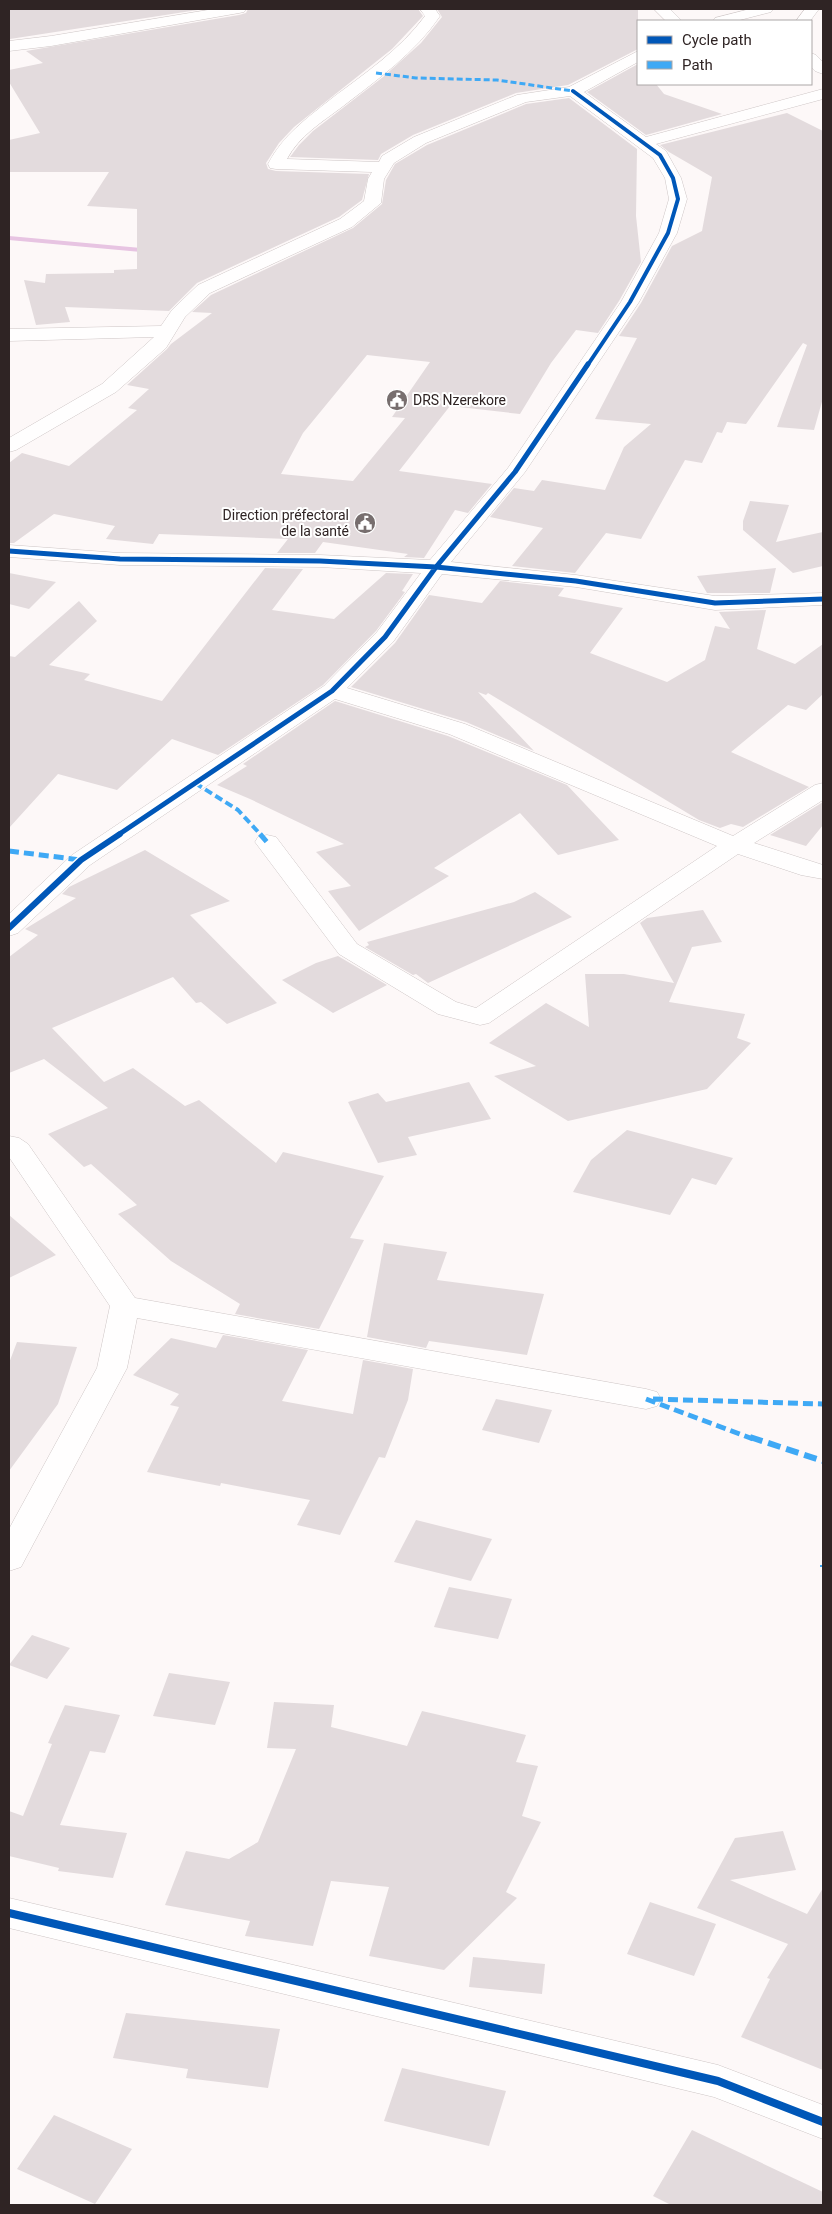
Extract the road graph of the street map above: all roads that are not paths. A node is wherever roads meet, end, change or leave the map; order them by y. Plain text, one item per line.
1 (238, 9) edge
2 (427, 9) edge
3 (661, 9) edge
4 (766, 9) edge
5 (812, 9) edge
6 (674, 20) edge
7 (724, 20) edge
8 (804, 20) edge
9 (9, 46) edge
10 (637, 57) edge
11 (803, 85) edge
12 (573, 91) junction
13 (823, 94) edge
14 (783, 105) junction
15 (645, 142) junction
16 (383, 167) junction
17 (167, 331) junction
18 (9, 335) edge
19 (9, 446) edge
20 (9, 551) edge
21 (436, 567) junction
22 (823, 599) edge
23 (332, 691) junction
24 (823, 790) edge
25 (267, 842) dead end
26 (735, 845) junction
27 (823, 872) edge
28 (9, 928) edge
29 (9, 1144) edge
30 (125, 1306) junction
31 (646, 1399) dead end
32 (9, 1559) edge
33 (9, 1913) edge
34 (823, 2122) edge

1 - 9 street
2 - 16 street
3 - 6 street
4 - 7 street
5 - 8 street
10 - 12 street
11 - 14 street
12 - 15 street
12 - 16 street
13 - 14 street
14 - 15 street
15 - 21 street
16 - 17 street
17 - 18 street
17 - 19 street
20 - 21 street
21 - 22 street
21 - 23 street
23 - 26 street
23 - 28 street
24 - 26 street
25 - 26 street
26 - 27 street
29 - 30 street
30 - 31 street
30 - 32 street
33 - 34 street

